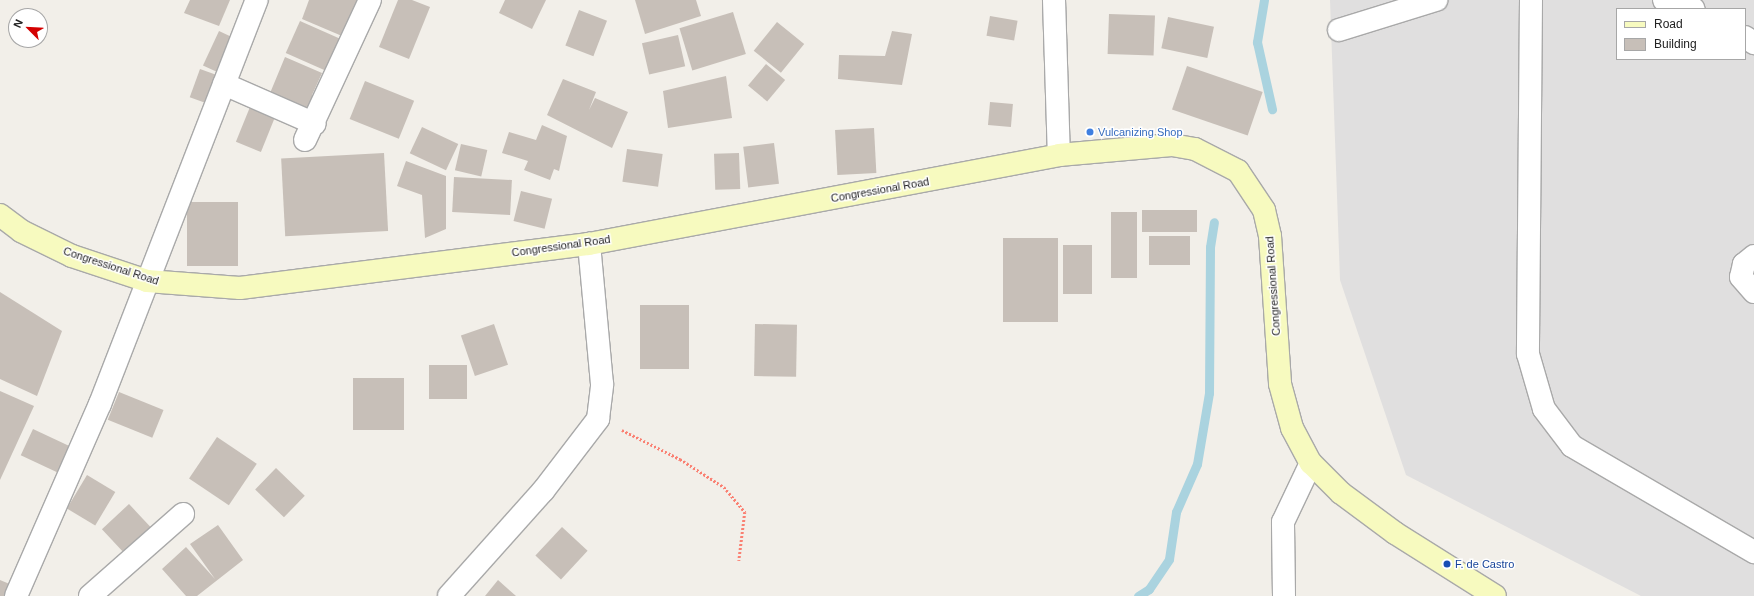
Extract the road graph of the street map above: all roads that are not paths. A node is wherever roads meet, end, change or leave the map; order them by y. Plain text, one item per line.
1 (257, 0) edge
2 (370, 0) edge
3 (1054, 0) edge
4 (1436, 0) edge
5 (1531, 0) edge
6 (1664, 0) edge
7 (1691, 8) edge
8 (1339, 30) dead end
9 (224, 84) junction
10 (1060, 155) junction
11 (0, 215) edge
12 (589, 244) junction
13 (1754, 256) edge
14 (147, 281) junction
15 (1754, 292) edge
16 (1311, 463) junction
17 (183, 514) dead end
18 (1754, 552) edge
19 (16, 596) edge
20 (90, 596) edge
21 (449, 596) edge
22 (1284, 596) edge
23 (1495, 596) edge

1 - 9 street
2 - 9 street
3 - 10 street
4 - 8 street
5 - 18 street
6 - 7 street
9 - 14 street
10 - 12 main road, Congressional Road
10 - 16 main road, Congressional Road
11 - 14 main road, Congressional Road
12 - 14 main road, Congressional Road
12 - 21 street
13 - 15 street
14 - 19 street
16 - 22 street
16 - 23 main road, Congressional Road
17 - 20 street

